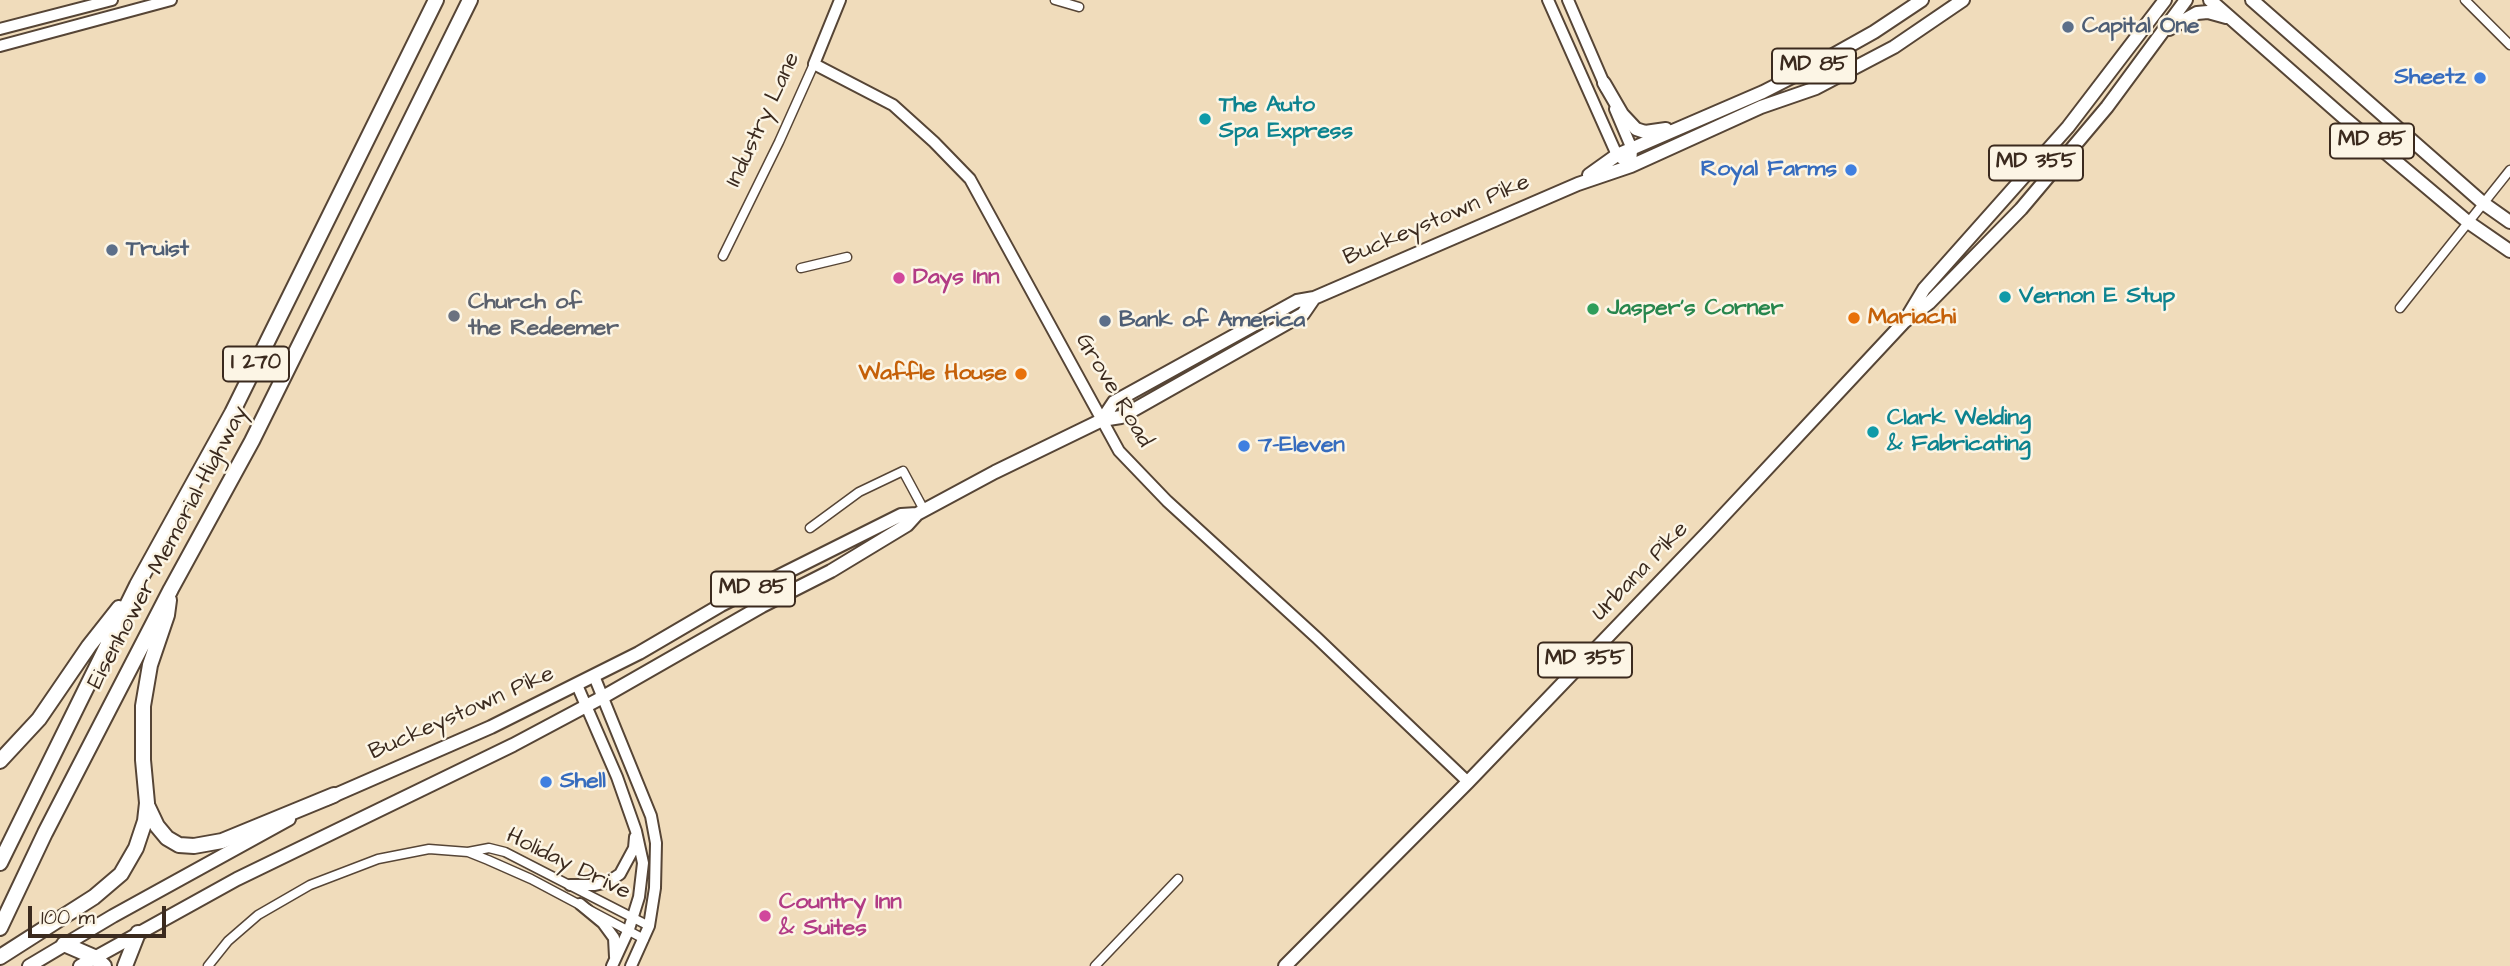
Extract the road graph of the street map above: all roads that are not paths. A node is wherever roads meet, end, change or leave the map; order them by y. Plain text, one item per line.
1 (112, 0) edge
2 (171, 0) edge
3 (436, 0) edge
4 (470, 0) edge
5 (840, 0) edge
6 (1055, 0) edge
7 (1548, 0) edge
8 (1568, 0) edge
9 (1922, 0) edge
10 (1963, 0) edge
11 (2159, 0) edge
12 (2165, 0) edge
13 (2186, 0) edge
14 (2210, 0) edge
15 (2252, 0) edge
16 (2465, 0) edge
17 (1079, 7) dead end
18 (2154, 15) junction
19 (2238, 24) junction
20 (0, 29) edge
21 (2158, 37) junction
22 (2510, 45) edge
23 (0, 46) edge
24 (814, 64) junction
25 (1604, 83) junction
26 (1700, 119) junction
27 (1632, 149) junction
28 (1617, 155) junction
29 (1631, 166) junction
30 (2510, 170) edge
31 (1578, 184) junction
32 (2483, 203) junction
33 (2468, 222) junction
34 (2510, 222) edge
35 (2510, 251) edge
36 (723, 256) dead end
37 (847, 257) dead end
38 (801, 268) dead end
39 (2400, 308) dead end
40 (1904, 322) junction
41 (1102, 420) junction
42 (920, 512) junction
43 (810, 528) dead end
44 (137, 585) junction
45 (171, 589) junction
46 (594, 676) junction
47 (577, 685) junction
48 (603, 697) junction
49 (586, 706) junction
50 (0, 761) edge
51 (1468, 782) junction
52 (334, 795) junction
53 (147, 803) junction
54 (636, 831) junction
55 (468, 852) junction
56 (0, 863) edge
57 (1178, 878) dead end
58 (570, 885) junction
59 (580, 904) junction
60 (631, 924) junction
61 (649, 926) junction
62 (0, 928) edge
63 (138, 933) junction
64 (644, 939) junction
65 (64, 944) junction
66 (0, 957) edge
67 (99, 962) edge
68 (613, 964) edge
69 (29, 966) edge
70 (80, 966) edge
71 (125, 966) edge
72 (208, 966) edge
73 (631, 966) edge
74 (1095, 966) edge
75 (1285, 966) edge

1 - 20 main road
2 - 23 main road
3 - 44 highway, Eisenhower Memorial Highway / I 270
4 - 45 highway, Eisenhower Memorial Highway / I 270
5 - 24 main road, Industry Lane
6 - 17 street
7 - 28 main road
8 - 25 main road
9 - 26 main road, Buckeystown Pike / MD 85
10 - 29 main road, Buckeystown Pike / MD 85
11 - 18 main road
12 - 18 main road, Urbana Pike / MD 355
13 - 21 main road, Urbana Pike / MD 355
14 - 19 main road, MD 85
15 - 32 main road, MD 85
16 - 22 street
18 - 40 main road, Urbana Pike / MD 355
19 - 21 main road
19 - 33 main road, MD 85
21 - 40 main road, Urbana Pike / MD 355
24 - 36 street, Industry Lane
24 - 41 main road, Grove Road
25 - 26 main road
25 - 27 main road
26 - 27 main road, Buckeystown Pike / MD 85
27 - 28 main road, Buckeystown Pike / MD 85
27 - 29 main road
28 - 29 main road
28 - 31 main road, Buckeystown Pike / MD 85
29 - 31 main road, Buckeystown Pike / MD 85
30 - 32 street
31 - 41 main road, Buckeystown Pike / MD 85
32 - 33 street
32 - 34 main road, MD 85
33 - 35 main road, MD 85
33 - 39 street
37 - 38 street
40 - 51 main road, Urbana Pike / MD 355
41 - 42 main road, Buckeystown Pike / MD 85
41 - 51 main road, Grove Road
42 - 43 street
42 - 46 main road, Buckeystown Pike / MD 85
42 - 48 main road, Buckeystown Pike / MD 85
44 - 50 highway
44 - 56 highway, Eisenhower Memorial Highway / I 270
45 - 53 highway
45 - 62 highway, Eisenhower Memorial Highway / I 270
46 - 47 main road, Buckeystown Pike / MD 85
46 - 48 main road
47 - 49 main road
47 - 52 main road, Buckeystown Pike / MD 85
48 - 49 main road, Buckeystown Pike / MD 85
48 - 61 main road
49 - 54 main road
49 - 63 main road, Buckeystown Pike / MD 85
51 - 75 main road, Urbana Pike / MD 355
52 - 53 highway
52 - 65 main road, Buckeystown Pike / MD 85
53 - 66 highway
54 - 58 main road
54 - 60 main road
55 - 58 street, Holiday Drive
55 - 59 street, Holiday Drive
55 - 72 street, Holiday Drive
57 - 74 street
58 - 60 street, Holiday Drive
59 - 60 street, Holiday Drive
59 - 68 main road
60 - 61 street, Holiday Drive
60 - 64 street, Holiday Drive
60 - 68 main road
61 - 64 main road
63 - 67 main road, Buckeystown Pike / MD 85
63 - 71 highway
64 - 73 main road
65 - 67 highway
65 - 69 main road, Buckeystown Pike / MD 85
67 - 70 main road, Buckeystown Pike / MD 85

